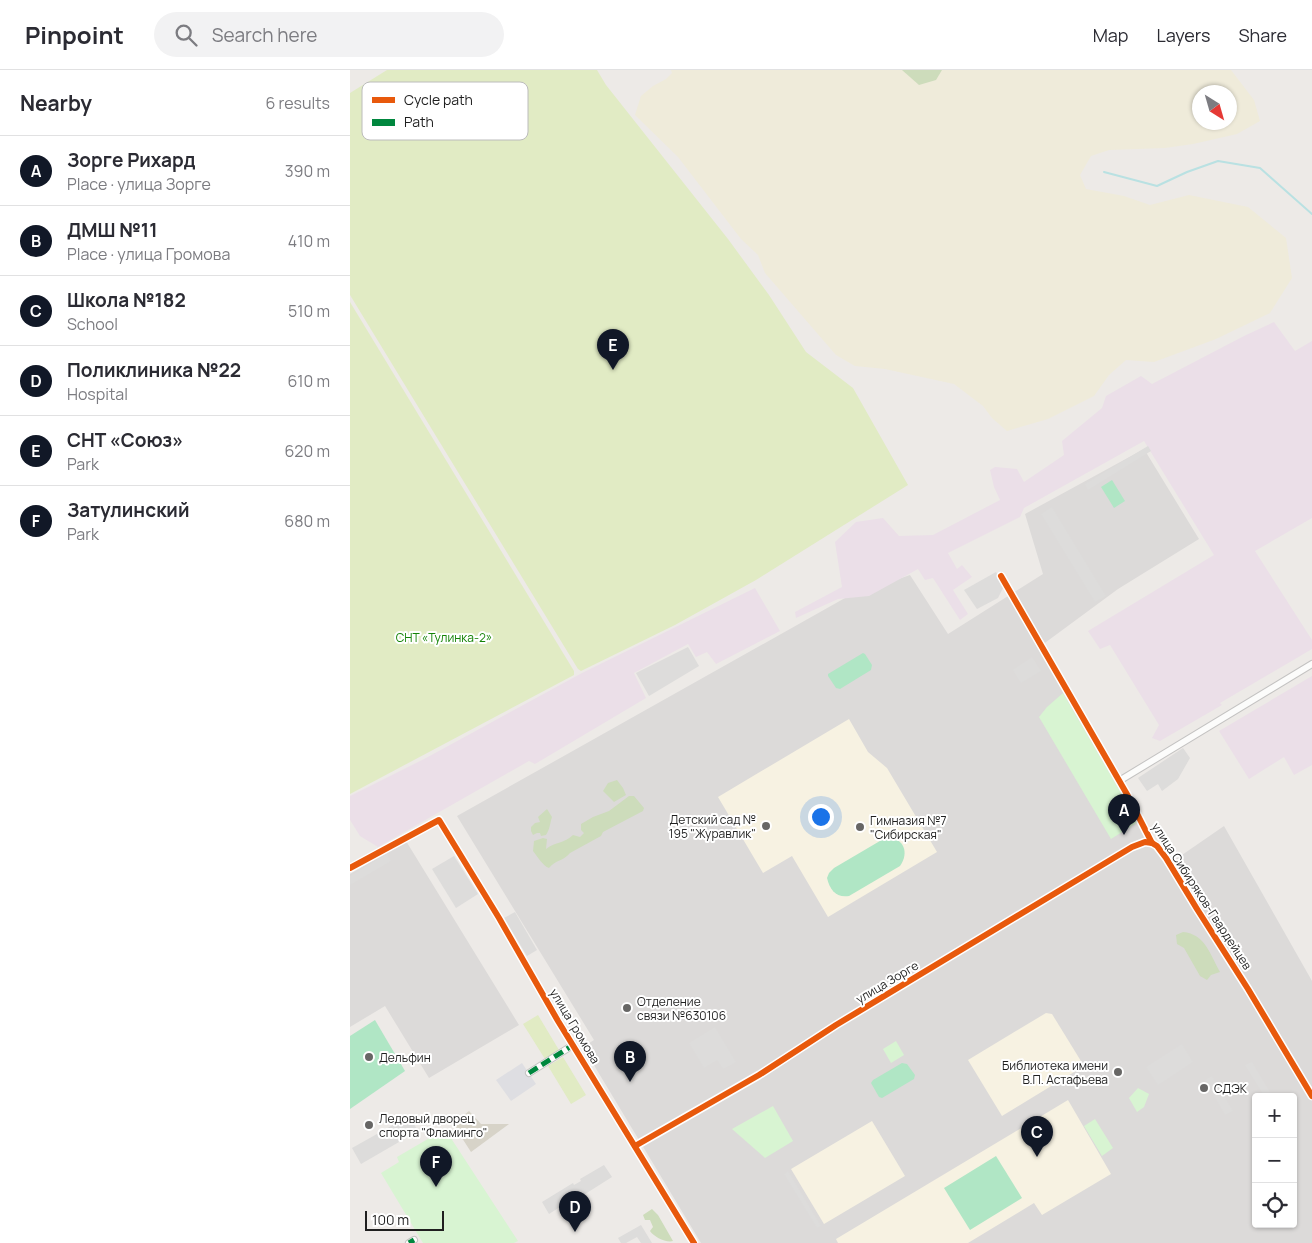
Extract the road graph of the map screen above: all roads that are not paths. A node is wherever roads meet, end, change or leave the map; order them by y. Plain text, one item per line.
1 (1001, 576) dead end
2 (1312, 664) edge
3 (1119, 781) junction
4 (1152, 843) junction
5 (350, 868) edge
6 (573, 1045) junction
7 (529, 1073) dead end
8 (1312, 1096) edge
9 (635, 1146) junction
10 (694, 1243) edge

1 - 3 street, улица Сибиряков-Гвардейцев
2 - 3 street
3 - 4 street, улица Сибиряков-Гвардейцев
4 - 8 street, улица Сибиряков-Гвардейцев
4 - 9 street, улица Зорге
5 - 6 street, улица Громова
6 - 7 street
6 - 9 street, улица Громова
9 - 10 street, улица Громова

